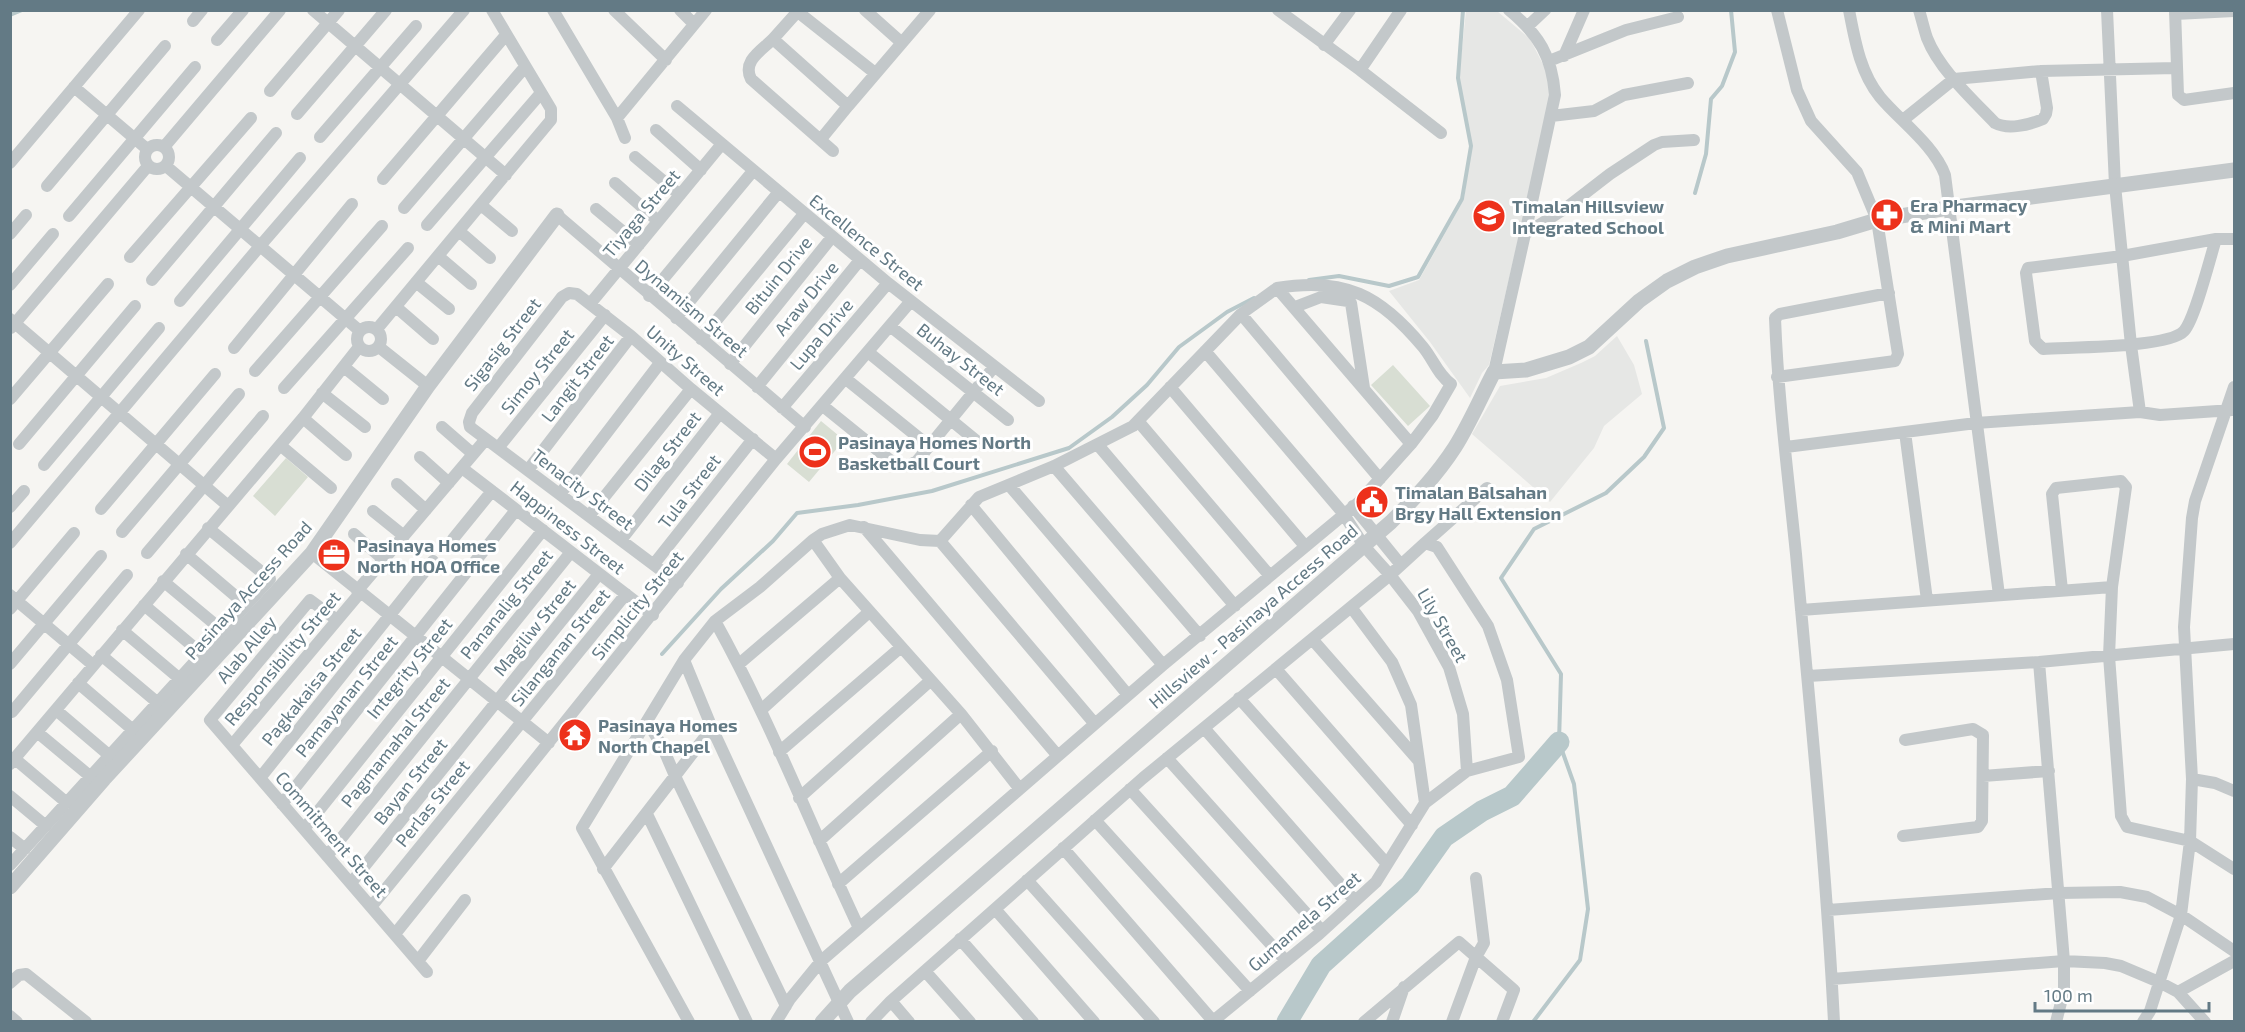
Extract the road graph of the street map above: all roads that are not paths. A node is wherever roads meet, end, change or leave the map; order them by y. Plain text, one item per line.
1 (139, 10) edge
2 (202, 10) edge
3 (243, 10) edge
4 (280, 10) edge
5 (313, 10) edge
6 (339, 10) edge
7 (386, 10) edge
8 (464, 10) edge
9 (492, 10) edge
10 (553, 10) edge
11 (614, 10) edge
12 (680, 10) edge
13 (706, 10) edge
14 (866, 10) edge
15 (930, 10) edge
16 (1278, 10) edge
17 (1300, 10) edge
18 (1350, 10) edge
19 (1401, 10) edge
20 (1509, 10) edge
21 (1545, 10) edge
22 (1584, 10) edge
23 (1777, 10) edge
24 (1849, 10) edge
25 (1920, 10) edge
26 (2108, 10) edge
27 (799, 11) edge
28 (2175, 12) edge
29 (2235, 12) edge
30 (1678, 17) dead end
31 (193, 21) dead end
32 (1293, 21) junction
33 (328, 23) junction
34 (694, 24) junction
35 (416, 26) dead end
36 (1528, 26) junction
37 (506, 35) junction
38 (773, 39) junction
39 (218, 40) dead end
40 (902, 43) junction
41 (1324, 45) junction
42 (165, 46) dead end
43 (355, 46) junction
44 (1564, 56) junction
45 (666, 60) junction
46 (1549, 61) junction
47 (195, 67) dead end
48 (525, 67) junction
49 (380, 68) junction
50 (2176, 68) junction
51 (2111, 69) junction
52 (1360, 70) junction
53 (2041, 71) junction
54 (875, 73) junction
55 (1954, 79) junction
56 (1688, 83) dead end
57 (400, 85) junction
58 (74, 87) junction
59 (270, 91) dead end
60 (541, 93) junction
61 (2235, 93) edge
62 (676, 106) dead end
63 (849, 106) junction
64 (297, 114) dead end
65 (107, 115) junction
66 (437, 116) junction
67 (1551, 116) junction
68 (250, 118) dead end
69 (617, 118) junction
70 (1903, 120) junction
71 (656, 130) dead end
72 (276, 133) dead end
73 (1441, 133) dead end
74 (320, 136) dead end
75 (134, 138) junction
76 (625, 138) dead end
77 (463, 139) junction
78 (820, 139) junction
79 (1694, 140) dead end
80 (722, 145) junction
81 (164, 147) junction
82 (147, 149) junction
83 (833, 151) dead end
84 (635, 157) dead end
85 (300, 158) dead end
86 (486, 158) junction
87 (10, 163) edge
88 (148, 166) junction
89 (166, 166) junction
90 (701, 170) junction
91 (2235, 170) edge
92 (753, 171) junction
93 (506, 175) junction
94 (383, 179) dead end
95 (615, 183) dead end
96 (2115, 185) junction
97 (46, 186) dead end
98 (191, 187) junction
99 (778, 193) junction
100 (680, 195) junction
101 (352, 204) dead end
102 (481, 205) junction
103 (214, 207) junction
104 (404, 208) dead end
105 (1948, 208) junction
106 (596, 209) dead end
107 (804, 214) junction
108 (26, 215) dead end
109 (557, 215) joint
110 (69, 216) dead end
111 (1877, 219) junction
112 (658, 221) junction
113 (427, 225) dead end
114 (382, 226) dead end
115 (240, 229) junction
116 (459, 231) junction
117 (512, 231) dead end
118 (10, 234) edge
119 (54, 234) dead end
120 (1525, 234) junction
121 (832, 237) junction
122 (2216, 239) junction
123 (2235, 239) edge
124 (639, 245) junction
125 (260, 246) junction
126 (408, 248) dead end
127 (438, 256) junction
128 (2122, 256) junction
129 (130, 257) dead end
130 (490, 258) dead end
131 (860, 260) junction
132 (618, 269) junction
133 (294, 275) junction
134 (152, 280) dead end
135 (416, 282) junction
136 (888, 282) junction
137 (108, 284) dead end
138 (471, 284) dead end
139 (10, 285) edge
140 (1277, 288) junction
141 (569, 293) joint
142 (1889, 293) junction
143 (649, 296) junction
144 (320, 297) junction
145 (180, 301) dead end
146 (911, 301) junction
147 (590, 304) junction
148 (135, 306) dead end
149 (396, 307) junction
150 (1295, 307) junction
151 (450, 309) dead end
152 (1241, 314) junction
153 (605, 315) junction
154 (676, 318) junction
155 (345, 319) junction
156 (12, 324) edge
157 (890, 326) junction
158 (159, 328) dead end
159 (377, 329) junction
160 (360, 331) junction
161 (632, 336) junction
162 (433, 339) dead end
163 (701, 339) junction
164 (2131, 345) junction
165 (359, 347) junction
166 (379, 347) junction
167 (234, 348) dead end
168 (1205, 351) junction
169 (868, 352) junction
170 (50, 353) junction
171 (660, 363) junction
172 (730, 364) junction
173 (344, 367) junction
174 (994, 367) junction
175 (255, 371) dead end
176 (1494, 372) junction
177 (215, 374) dead end
178 (76, 376) junction
179 (1777, 377) junction
180 (846, 379) junction
181 (428, 386) junction
182 (757, 387) junction
183 (1170, 387) junction
184 (2235, 387) edge
185 (284, 388) dead end
186 (691, 389) junction
187 (1364, 389) junction
188 (974, 392) junction
189 (322, 393) junction
190 (239, 394) dead end
191 (101, 397) junction
192 (10, 399) edge
193 (383, 399) dead end
194 (1039, 400) dead end
195 (823, 406) junction
196 (782, 408) junction
197 (2230, 411) edge
198 (720, 412) junction
199 (2140, 412) junction
200 (120, 413) junction
201 (263, 416) dead end
202 (303, 418) junction
203 (951, 420) junction
204 (1008, 420) dead end
205 (1138, 421) junction
206 (469, 422) joint
207 (1976, 423) junction
208 (365, 427) dead end
209 (442, 427) dead end
210 (805, 427) junction
211 (1905, 432) junction
212 (753, 439) junction
213 (486, 440) junction
214 (979, 443) dead end
215 (19, 444) dead end
216 (156, 444) junction
217 (1411, 444) junction
218 (280, 445) junction
219 (1098, 445) junction
220 (929, 446) junction
221 (1786, 447) junction
222 (498, 448) junction
223 (473, 454) junction
224 (346, 455) dead end
225 (420, 457) dead end
226 (776, 459) junction
227 (180, 464) junction
228 (44, 465) dead end
229 (1054, 466) junction
230 (462, 468) junction
231 (528, 470) junction
232 (1380, 479) junction
233 (448, 483) junction
234 (397, 484) dead end
235 (1009, 485) junction
236 (204, 486) junction
237 (331, 488) dead end
238 (1487, 488) dead end
239 (24, 491) dead end
240 (492, 491) junction
241 (560, 494) junction
242 (227, 505) junction
243 (971, 505) junction
244 (10, 507) edge
245 (101, 509) dead end
246 (373, 510) dead end
247 (426, 510) junction
248 (516, 510) junction
249 (1348, 510) junction
250 (589, 516) junction
251 (864, 527) junction
252 (208, 528) junction
253 (543, 530) junction
254 (122, 532) dead end
255 (74, 533) dead end
256 (354, 534) dead end
257 (404, 536) junction
258 (1376, 536) junction
259 (453, 539) dead end
260 (621, 540) junction
261 (813, 540) junction
262 (940, 540) junction
263 (10, 543) edge
264 (1425, 543) junction
265 (1305, 546) junction
266 (1364, 546) junction
267 (571, 552) junction
268 (147, 553) dead end
269 (312, 553) junction
270 (186, 554) junction
271 (101, 556) dead end
272 (384, 560) junction
273 (434, 561) dead end
274 (654, 564) junction
275 (1401, 565) junction
276 (599, 574) junction
277 (127, 575) dead end
278 (1390, 575) junction
279 (1270, 576) junction
280 (840, 578) junction
281 (164, 581) junction
282 (678, 583) junction
283 (2112, 587) junction
284 (2062, 590) junction
285 (359, 592) junction
286 (626, 594) junction
287 (1999, 595) junction
288 (1927, 600) junction
289 (13, 602) edge
290 (144, 605) junction
291 (246, 605) junction
292 (1235, 606) junction
293 (1351, 607) junction
294 (1801, 610) junction
295 (869, 612) junction
296 (653, 615) junction
297 (390, 617) junction
298 (337, 620) junction
299 (715, 621) junction
300 (44, 623) junction
301 (122, 630) junction
302 (223, 631) junction
303 (1200, 636) junction
304 (416, 638) junction
305 (1312, 639) junction
306 (69, 644) junction
307 (2235, 644) edge
308 (900, 648) junction
309 (2184, 648) junction
310 (202, 654) junction
311 (2109, 656) junction
312 (440, 657) junction
313 (97, 660) junction
314 (684, 660) junction
315 (2039, 662) junction
316 (10, 664) edge
317 (739, 664) junction
318 (1163, 665) junction
319 (1276, 669) junction
320 (1808, 676) junction
321 (180, 679) junction
322 (469, 679) junction
323 (930, 681) junction
324 (78, 684) junction
325 (1128, 695) junction
326 (1239, 698) junction
327 (497, 702) junction
328 (158, 703) junction
329 (56, 710) junction
330 (761, 710) junction
331 (12, 712) dead end
332 (961, 714) junction
333 (210, 720) joint
334 (647, 721) junction
335 (522, 722) junction
336 (1095, 724) junction
337 (712, 728) junction
338 (1204, 728) junction
339 (133, 730) junction
340 (37, 732) junction
341 (1905, 740) dead end
342 (549, 743) junction
343 (232, 745) junction
344 (992, 751) junction
345 (779, 752) junction
346 (110, 756) junction
347 (1058, 756) junction
348 (1167, 758) junction
349 (13, 761) edge
350 (1419, 761) junction
351 (1467, 771) junction
352 (2049, 771) junction
353 (675, 776) junction
354 (1983, 776) junction
355 (91, 777) junction
356 (260, 778) junction
357 (2192, 779) junction
358 (1019, 788) junction
359 (1130, 789) junction
360 (2235, 791) edge
361 (10, 796) edge
362 (799, 798) junction
363 (67, 803) junction
364 (1425, 803) junction
365 (282, 804) junction
366 (646, 814) junction
367 (1095, 820) junction
368 (1412, 825) junction
369 (46, 826) junction
370 (304, 829) junction
371 (1903, 836) dead end
372 (10, 837) edge
373 (819, 841) junction
374 (2190, 842) junction
375 (1063, 848) junction
376 (25, 849) junction
377 (327, 856) junction
378 (1387, 864) junction
379 (10, 865) edge
380 (603, 869) junction
381 (2235, 869) edge
382 (1476, 879) dead end
383 (1028, 880) junction
384 (351, 883) junction
385 (838, 884) junction
386 (11, 887) edge
387 (2059, 893) junction
388 (465, 900) dead end
389 (1355, 902) junction
390 (371, 907) junction
391 (995, 909) junction
392 (1828, 910) junction
393 (2181, 915) junction
394 (859, 928) junction
395 (1322, 931) junction
396 (395, 934) junction
397 (960, 939) junction
398 (2235, 951) edge
399 (1476, 957) junction
400 (418, 961) junction
401 (821, 961) junction
402 (1286, 961) junction
403 (2064, 961) junction
404 (2235, 961) edge
405 (925, 970) junction
406 (427, 972) dead end
407 (1832, 979) junction
408 (2159, 982) junction
409 (10, 983) edge
410 (1405, 986) junction
411 (1250, 991) junction
412 (2178, 993) junction
413 (891, 1000) junction
414 (838, 1002) junction
415 (786, 1006) junction
416 (10, 1016) edge
417 (1213, 1021) edge
418 (17, 1022) edge
419 (86, 1022) edge
420 (689, 1022) edge
421 (747, 1022) edge
422 (776, 1022) edge
423 (822, 1022) edge
424 (848, 1022) edge
425 (871, 1022) edge
426 (909, 1022) edge
427 (970, 1022) edge
428 (1033, 1022) edge
429 (1094, 1022) edge
430 (1154, 1022) edge
431 (1364, 1022) edge
432 (1392, 1022) edge
433 (1452, 1022) edge
434 (1502, 1022) edge
435 (1834, 1022) edge
436 (2056, 1022) edge
437 (2143, 1022) edge
438 (2205, 1022) edge

1 - 58 street
2 - 31 street
3 - 39 street
4 - 81 street
5 - 33 street
6 - 33 street
7 - 43 street
8 - 57 street
9 - 37 street
10 - 69 street
11 - 45 street
12 - 34 street
13 - 34 street
14 - 40 street
15 - 40 street
16 - 32 street
17 - 32 street
18 - 41 street
19 - 52 street
20 - 36 street
21 - 36 street
22 - 44 street
23 - 111 street
24 - 70 street
25 - 55 street
26 - 51 street
27 - 38 street
27 - 54 street
28 - 29 street
28 - 50 street
30 - 44 street
32 - 41 street
33 - 43 street
33 - 59 street
34 - 45 street
35 - 49 street
36 - 46 street
37 - 48 street
37 - 66 street
38 - 63 street
38 - 78 street
40 - 54 street
41 - 52 street
42 - 65 street
43 - 49 street
43 - 64 street
44 - 46 street
45 - 69 street
46 - 67 street
47 - 75 street
48 - 60 street
48 - 77 street
49 - 57 street
49 - 74 street
50 - 51 street
50 - 61 street
51 - 53 street
51 - 96 street
52 - 73 street
53 - 55 street
53 - 55 street
54 - 63 street
55 - 70 street
56 - 67 street
57 - 66 street
57 - 125 street
58 - 65 street
58 - 87 street
60 - 86 street
60 - 93 street
62 - 80 street, Excellence Street
63 - 78 street
65 - 75 street
65 - 97 street
66 - 77 street
66 - 94 street
67 - 120 street
68 - 98 street
69 - 76 street
70 - 105 street
71 - 90 street
72 - 103 street
75 - 82 street
75 - 110 street
77 - 86 street
77 - 104 street
78 - 83 street
79 - 120 street
80 - 90 street, Tiyaga Street
80 - 92 street, Excellence Street
81 - 82 street
81 - 89 street
82 - 88 street
84 - 100 street
85 - 115 street
86 - 93 street
86 - 113 street
88 - 89 street
88 - 156 street
89 - 98 street
90 - 100 street, Tiyaga Street
91 - 96 street
92 - 99 street, Excellence Street
92 - 143 street
93 - 102 street
95 - 112 street
96 - 105 street
96 - 128 street
98 - 103 street
98 - 129 street
99 - 107 street, Excellence Street
99 - 154 street
100 - 112 street, Tiyaga Street
101 - 133 street
102 - 116 street
102 - 117 street
103 - 115 street
103 - 134 street
105 - 111 street
105 - 207 street
106 - 124 street
107 - 121 street, Excellence Street
107 - 163 street
108 - 118 street
109 - 132 street, Dynamism Street
109 - 181 street, Pasinaya Access Road
111 - 142 street
111 - 176 street
112 - 124 street, Tiyaga Street
114 - 144 street
115 - 125 street
115 - 145 street
116 - 127 street
116 - 130 street
119 - 139 street
120 - 176 street
121 - 131 street, Excellence Street
121 - 172 street, Bituin Drive
122 - 123 street
122 - 128 street
122 - 164 street
124 - 132 street, Tiyaga Street
125 - 133 street
125 - 200 street
126 - 155 street
127 - 135 street
127 - 138 street
128 - 164 street
128 - 164 street
131 - 136 street, Excellence Street
131 - 182 street, Araw Drive
132 - 143 street, Dynamism Street
132 - 147 street, Tiyaga Street
133 - 144 street
133 - 167 street
135 - 149 street
135 - 151 street
136 - 146 street, Excellence Street
136 - 196 street, Lupa Drive
137 - 170 street
140 - 150 street
140 - 152 street
140 - 217 street
141 - 147 street, Unity Street
141 - 206 street, Sigasig Street
142 - 179 street
142 - 179 street
143 - 154 street, Dynamism Street
144 - 155 street
144 - 175 street
146 - 157 street, Simplicity Street
146 - 174 street, Excellence Street
147 - 153 street, Unity Street
148 - 178 street
149 - 159 street
149 - 162 street
150 - 187 street
150 - 187 street
152 - 168 street
152 - 232 street
153 - 161 street, Unity Street
153 - 222 street, Simoy Street
154 - 163 street, Dynamism Street
155 - 160 street
155 - 185 street
156 - 170 street
157 - 169 street, Simplicity Street
157 - 188 street, Buhay Street
158 - 191 street
159 - 160 street
159 - 166 street
160 - 165 street
161 - 171 street, Unity Street
161 - 231 street, Langit Street
163 - 172 street, Dynamism Street
164 - 199 street
165 - 166 street
165 - 173 street
166 - 181 street
168 - 183 street
168 - 249 street
169 - 180 street, Simplicity Street
169 - 203 street
170 - 178 street
170 - 192 street
171 - 186 street, Unity Street
171 - 241 street
172 - 182 street, Dynamism Street
173 - 189 street
173 - 193 street
174 - 188 street
174 - 194 street, Excellence Street
176 - 258 street, Hillsview - Pasinaya Access Road
177 - 216 street
178 - 191 street
178 - 215 street
179 - 221 street
180 - 195 street, Simplicity Street
180 - 220 street
181 - 269 street, Pasinaya Access Road
182 - 196 street, Dynamism Street
183 - 205 street
183 - 265 street
184 - 197 street
186 - 198 street, Unity Street
186 - 250 street
187 - 217 street
188 - 203 street
188 - 204 street, Buhay Street
189 - 202 street
189 - 208 street
190 - 227 street
191 - 200 street
191 - 228 street
195 - 210 street, Simplicity Street
195 - 220 street
196 - 210 street, Dynamism Street
197 - 199 street
197 - 309 street
198 - 212 street, Unity Street
198 - 260 street, Dilag Street
199 - 207 street
200 - 216 street
200 - 263 street
201 - 236 street
202 - 218 street
202 - 224 street
203 - 214 street
203 - 220 street
205 - 219 street
205 - 279 street
206 - 213 street, Tenacity Street
207 - 211 street
207 - 287 street
209 - 223 street
210 - 226 street, Simplicity Street
211 - 221 street
211 - 288 street
212 - 226 street, Unity Street
212 - 274 street, Tula Street
213 - 222 street, Tenacity Street
213 - 223 street, Responsibility Street
216 - 227 street
216 - 245 street
217 - 232 street
218 - 237 street
218 - 242 street
219 - 229 street
219 - 292 street
221 - 294 street
222 - 231 street, Tenacity Street
223 - 230 street, Responsibility Street
225 - 233 street
226 - 282 street, Simplicity Street
227 - 236 street
227 - 254 street
229 - 235 street
229 - 303 street
230 - 233 street, Responsibility Street
230 - 240 street, Happiness Street
231 - 241 street, Tenacity Street
232 - 249 street
233 - 247 street, Responsibility Street
234 - 247 street
235 - 243 street
235 - 318 street
236 - 242 street
236 - 268 street
238 - 264 street
239 - 244 street
240 - 248 street, Happiness Street
240 - 259 street
241 - 250 street, Tenacity Street
242 - 252 street
243 - 262 street
243 - 325 street
246 - 257 street
247 - 257 street, Responsibility Street
248 - 253 street, Happiness Street
248 - 304 street, Pamayanan Street
249 - 258 street
249 - 265 street
249 - 266 street, Lily Street
250 - 260 street, Tenacity Street
251 - 261 street
251 - 262 street
251 - 347 street
252 - 270 street
252 - 291 street
253 - 267 street, Happiness Street
253 - 312 street, Integrity Street
255 - 289 street
256 - 272 street
257 - 272 street, Responsibility Street
258 - 266 street, Hillsview - Pasinaya Access Road
258 - 275 street
260 - 274 street, Tenacity Street
261 - 280 street
261 - 299 street
262 - 336 street
264 - 275 street
264 - 351 street, Gumamela Street
265 - 279 street
266 - 278 street, Lily Street
266 - 414 street, Hillsview - Pasinaya Access Road
267 - 276 street, Happiness Street
267 - 322 street, Pananalig Street
269 - 285 street
269 - 386 street, Pasinaya Access Road
270 - 281 street
270 - 291 street
271 - 300 street
272 - 285 street, Responsibility Street
273 - 297 street, Pagkakaisa Street
274 - 282 street, Tenacity Street
275 - 278 street
276 - 286 street, Happiness Street
276 - 327 street, Magiliw Street
277 - 306 street
278 - 293 street
278 - 351 street, Lily Street
279 - 292 street
280 - 295 street
280 - 317 street
281 - 290 street
281 - 302 street
282 - 296 street, Simplicity Street
283 - 284 street
283 - 284 street
283 - 311 street
284 - 287 street
285 - 297 street
285 - 298 street, Responsibility Street
286 - 296 street, Happiness Street
286 - 335 street, Silanganan Street
287 - 288 street
288 - 294 street
289 - 300 street
290 - 301 street
290 - 310 street
291 - 302 street
292 - 303 street
293 - 305 street
293 - 350 street
294 - 320 street
295 - 308 street
295 - 330 street
296 - 342 street, Simplicity Street
297 - 304 street
297 - 356 street, Pagkakaisa Street
298 - 333 street, Alab Alley
298 - 343 street, Responsibility Street
299 - 314 street
299 - 317 street
300 - 306 street
300 - 316 street
301 - 313 street
301 - 321 street
302 - 310 street
303 - 318 street
304 - 312 street
304 - 365 street, Pamayanan Street
305 - 319 street
305 - 350 street
306 - 313 street
306 - 331 street
307 - 309 street
308 - 323 street
308 - 345 street
309 - 311 street
309 - 357 street
310 - 321 street
311 - 315 street
311 - 374 street
312 - 322 street
312 - 370 street, Integrity Street
313 - 324 street
313 - 328 street
314 - 334 street
314 - 337 street
315 - 320 street
315 - 352 street
317 - 330 street
318 - 325 street
319 - 326 street
319 - 368 street
320 - 392 street
321 - 328 street
322 - 327 street
322 - 377 street, Pagmamahal Street
323 - 332 street
323 - 362 street
324 - 329 street
324 - 339 street
325 - 336 street
326 - 338 street
326 - 378 street
327 - 335 street
327 - 384 street, Bayan Street
328 - 339 street
329 - 340 street
329 - 346 street
330 - 345 street
332 - 344 street
332 - 373 street
333 - 343 street, Commitment Street
334 - 353 street
334 - 380 street
335 - 342 street
335 - 390 street, Perlas Street
336 - 347 street
337 - 353 street
337 - 401 street
338 - 348 street
338 - 389 street
339 - 346 street
340 - 349 street
340 - 355 street
341 - 354 street
342 - 396 street, Simplicity Street
343 - 356 street, Commitment Street
344 - 358 street
344 - 385 street
345 - 362 street
346 - 355 street
347 - 358 street
348 - 359 street
348 - 395 street
349 - 363 street
350 - 364 street
351 - 364 street, Gumamela Street
352 - 354 street
352 - 387 street
353 - 366 street
353 - 415 street
354 - 371 street
355 - 363 street
356 - 365 street, Commitment Street
357 - 360 street
357 - 374 street
358 - 394 street
359 - 367 street
359 - 402 street
361 - 369 street
362 - 373 street
363 - 369 street
364 - 368 street, Gumamela Street
365 - 370 street, Commitment Street
366 - 380 street
366 - 421 street
367 - 375 street
367 - 411 street
368 - 378 street, Gumamela Street
369 - 376 street
370 - 377 street, Commitment Street
372 - 376 street
373 - 385 street
374 - 381 street
374 - 393 street
375 - 383 street
375 - 417 street
376 - 379 street
377 - 384 street, Commitment Street
378 - 389 street, Gumamela Street
380 - 420 street
382 - 399 street
383 - 391 street
383 - 430 street
384 - 390 street, Commitment Street
385 - 394 street
387 - 392 street
387 - 393 street
387 - 403 street
388 - 400 street
389 - 395 street, Gumamela Street
390 - 396 street, Commitment Street
391 - 397 street
391 - 429 street
392 - 407 street
393 - 398 street
393 - 408 street
394 - 401 street
395 - 402 street, Gumamela Street
396 - 400 street, Commitment Street
397 - 405 street
397 - 428 street
399 - 410 street
399 - 433 street
399 - 434 street
400 - 406 street, Commitment Street
401 - 414 street
401 - 415 street
402 - 411 street, Gumamela Street
403 - 407 street
403 - 408 street
403 - 436 street
404 - 412 street
405 - 413 street
405 - 427 street
407 - 435 street
408 - 412 street
408 - 437 street
409 - 419 street
410 - 431 street
410 - 432 street
411 - 417 street, Gumamela Street
412 - 438 street
413 - 425 street
413 - 426 street
414 - 423 street, Hillsview - Pasinaya Access Road
414 - 424 street
415 - 422 street
416 - 418 street

